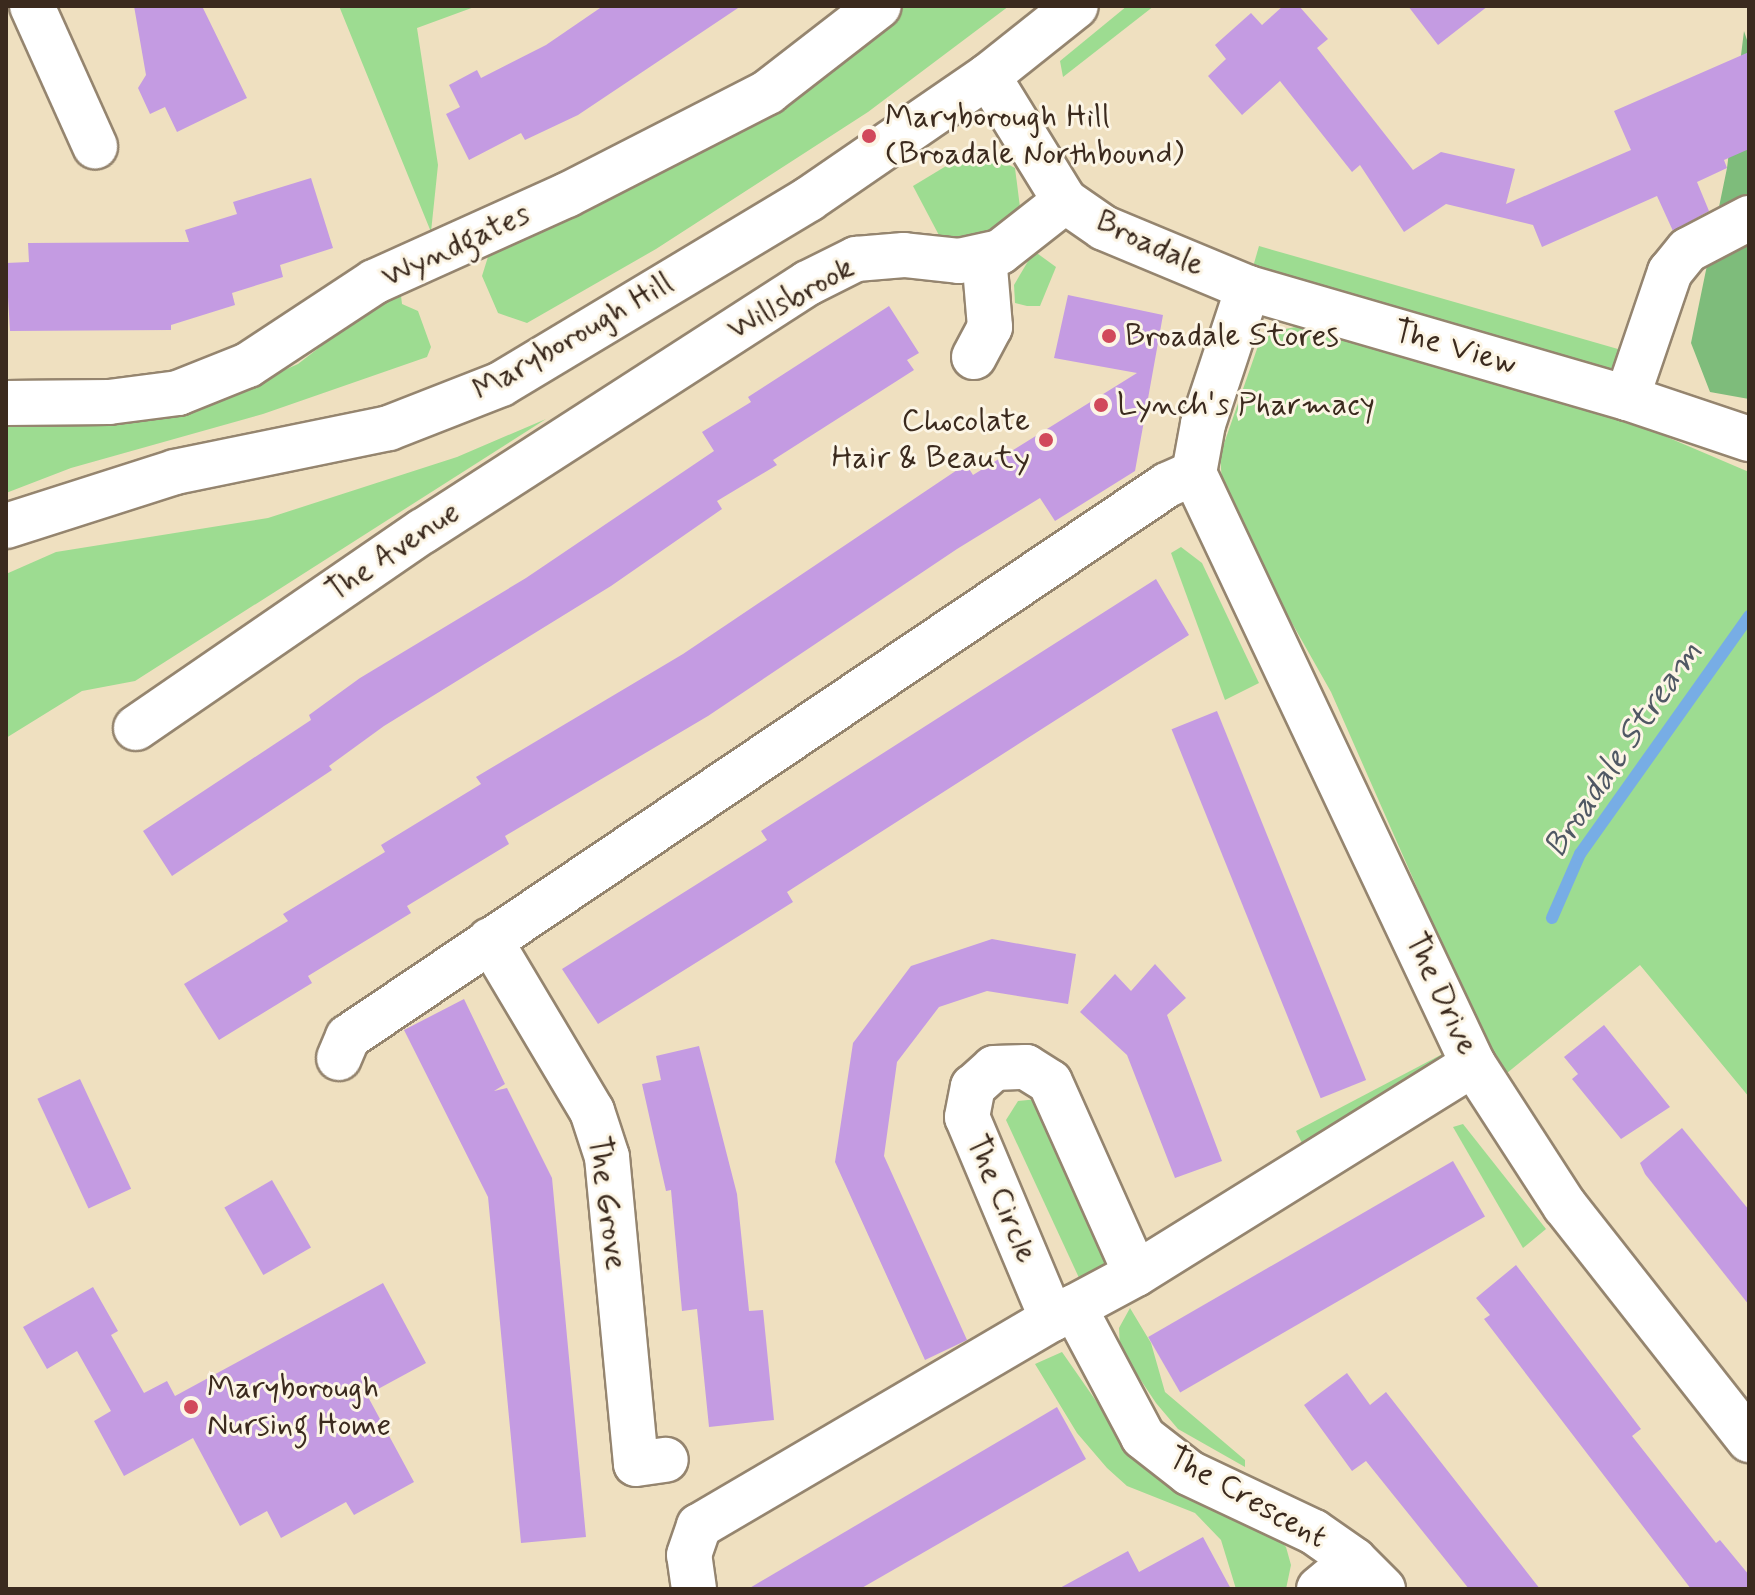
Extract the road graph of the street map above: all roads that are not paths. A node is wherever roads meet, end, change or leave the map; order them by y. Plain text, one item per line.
1 (32, 6) edge
2 (879, 6) edge
3 (1076, 6) edge
4 (988, 76) junction
5 (95, 146) dead end
6 (1065, 201) junction
7 (1749, 218) edge
8 (984, 256) junction
9 (1266, 293) junction
10 (974, 357) dead end
11 (654, 381) joint
12 (1627, 398) junction
13 (6, 403) edge
14 (1749, 439) edge
15 (1201, 488) junction
16 (6, 526) edge
17 (136, 728) dead end
18 (490, 940) junction
19 (339, 1058) dead end
20 (1473, 1064) junction
21 (1136, 1274) junction
22 (1063, 1313) junction
23 (1749, 1440) edge
24 (666, 1460) dead end
25 (1368, 1574) edge
26 (694, 1589) edge
27 (1319, 1589) edge

1 - 5 street
2 - 13 street, Wyndgates
3 - 4 street, Maryborough Hill
4 - 6 street, Broadale
4 - 16 street, Maryborough Hill
6 - 8 street, Willsbrook
6 - 9 street, Broadale
7 - 12 street
8 - 10 street
8 - 11 street, Willsbrook
9 - 12 street, The View
9 - 15 street
11 - 17 street, The Avenue
12 - 14 street, The View
15 - 18 street
15 - 20 street, The Drive
18 - 19 street
18 - 24 street, The Grove
20 - 21 street
20 - 23 street, The Drive
21 - 22 street
21 - 22 street, The Circle
22 - 25 street, The Crescent
22 - 26 street
25 - 27 street, The Crescent

